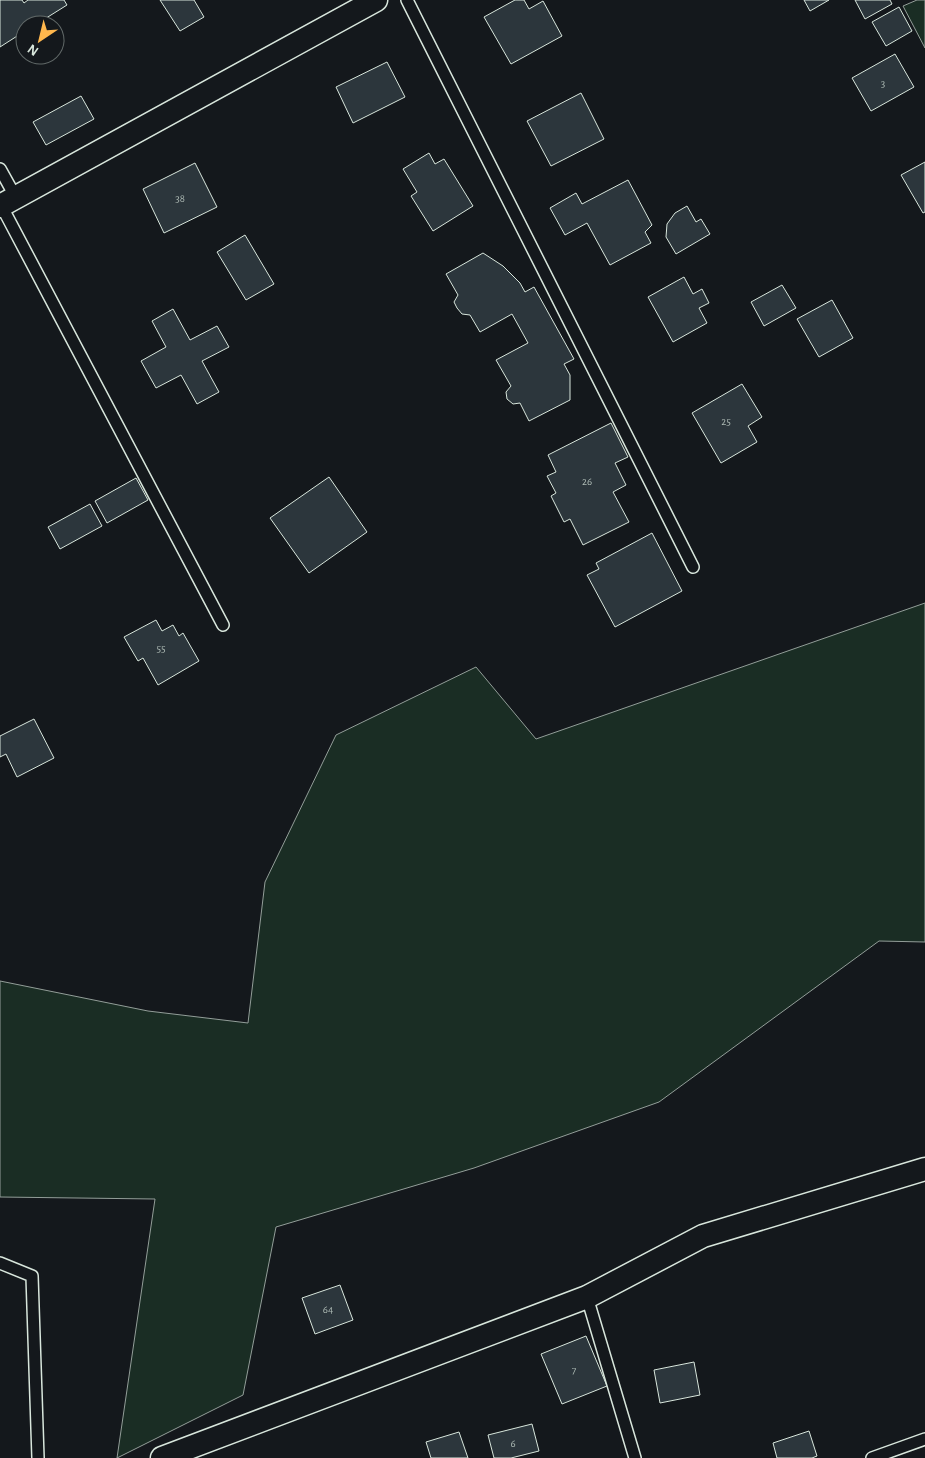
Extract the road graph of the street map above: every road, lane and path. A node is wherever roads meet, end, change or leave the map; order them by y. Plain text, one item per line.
1 (376, 0) edge
2 (407, 0) edge
3 (0, 169) edge
4 (6, 202) edge
5 (693, 567) dead end
6 (223, 625) dead end
7 (925, 1169) edge
8 (0, 1263) edge
9 (586, 1297) junction
10 (925, 1439) edge
11 (38, 1458) edge
12 (162, 1458) edge
13 (635, 1458) edge
14 (872, 1458) edge

1 - 4 street
2 - 5 lane
3 - 4 lane
4 - 6 lane
7 - 9 street
8 - 11 lane
9 - 12 street
9 - 13 lane
10 - 14 lane

